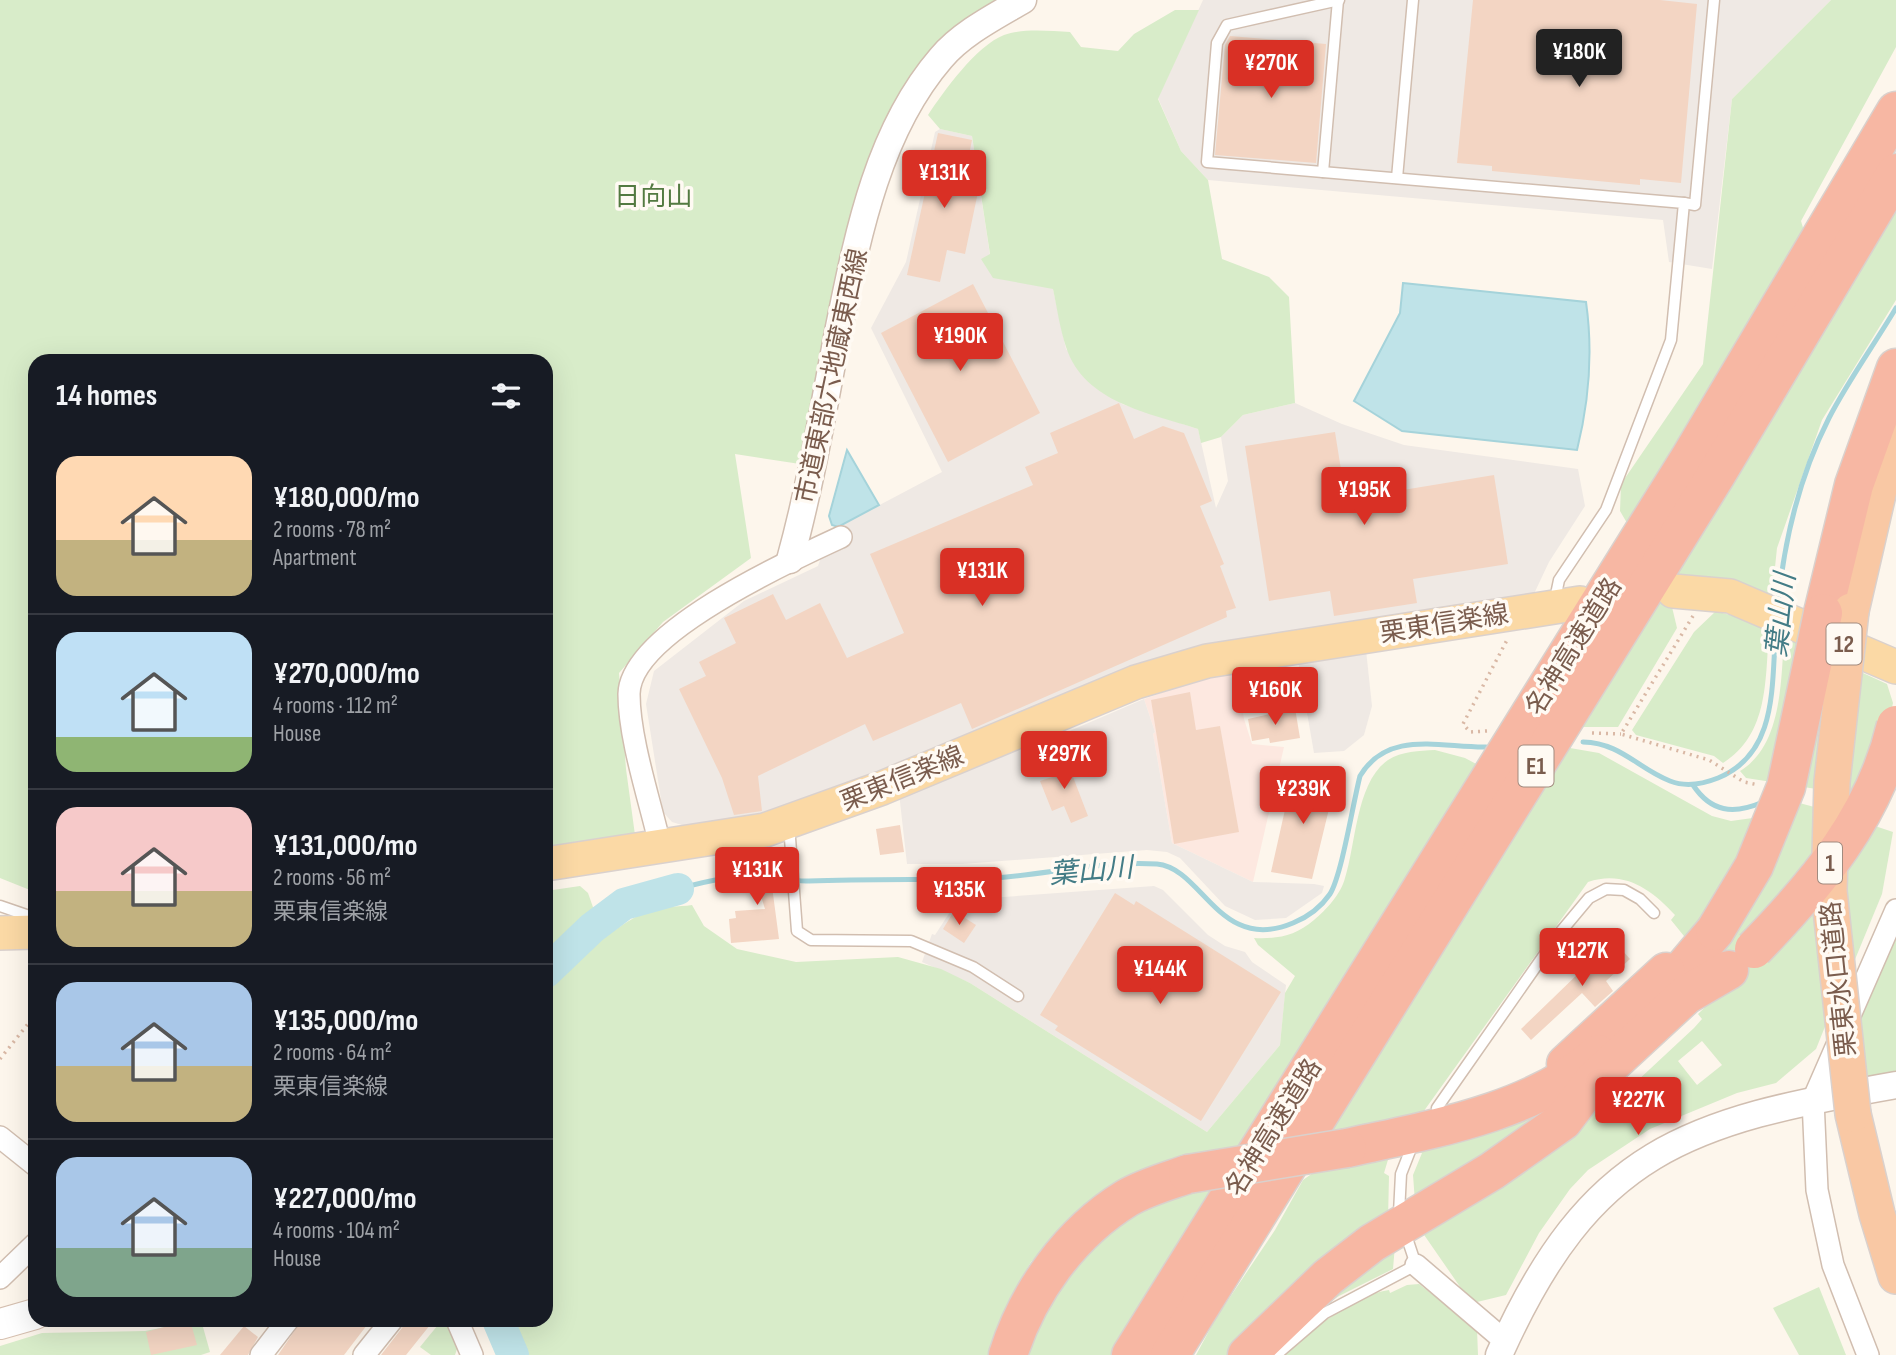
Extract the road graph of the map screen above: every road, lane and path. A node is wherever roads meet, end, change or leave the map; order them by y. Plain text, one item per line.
1 (1023, 0) edge
2 (1339, 0) edge
3 (1413, 0) edge
4 (1714, 0) edge
5 (1896, 111) edge
6 (1323, 172) junction
7 (1896, 173) edge
8 (1397, 178) junction
9 (1684, 203) junction
10 (1896, 369) edge
11 (1896, 431) edge
12 (841, 537) dead end
13 (790, 560) junction
14 (1673, 591) dead end
15 (1707, 594) junction
16 (1567, 605) joint
17 (1514, 612) junction
18 (1807, 614) junction
19 (1896, 667) edge
20 (1896, 725) edge
21 (1489, 731) dead end
22 (1592, 733) dead end
23 (1621, 734) junction
24 (1744, 782) dead end
25 (788, 821) junction
26 (660, 845) junction
27 (553, 863) edge
28 (0, 906) edge
29 (1896, 910) edge
30 (1654, 914) dead end
31 (28, 916) edge
32 (28, 932) edge
33 (0, 933) edge
34 (1724, 951) junction
35 (1018, 996) dead end
36 (28, 1024) edge
37 (0, 1059) edge
38 (1896, 1085) edge
39 (1813, 1100) junction
40 (1437, 1108) dead end
41 (0, 1138) edge
42 (1410, 1151) dead end
43 (28, 1160) edge
44 (1399, 1213) dead end
45 (1407, 1238) dead end
46 (28, 1251) edge
47 (1416, 1265) junction
48 (1896, 1276) edge
49 (0, 1278) edge
50 (28, 1315) edge
51 (1, 1317) edge
52 (283, 1327) edge
53 (386, 1327) edge
54 (460, 1327) edge
55 (1502, 1348) edge
56 (470, 1353) edge
57 (261, 1355) edge
58 (364, 1355) edge
59 (1008, 1355) edge
60 (1131, 1355) edge
61 (1170, 1355) edge
62 (1247, 1355) edge
63 (1276, 1355) edge
64 (1868, 1355) edge

1 - 13 street, 市道東部六地蔵東西線
2 - 6 lane
2 - 6 lane
3 - 8 lane
4 - 9 lane
5 - 60 highway, 名神高速道路 / E1
6 - 8 lane
7 - 61 highway, 名神高速道路 / E1
8 - 9 lane
9 - 16 lane
10 - 18 highway
11 - 18 highway, 栗東水口道路 / 1
12 - 13 street
13 - 26 street
14 - 15 main road, 12
15 - 18 main road, 12
15 - 23 path
16 - 17 main road, 栗東信楽線
17 - 21 path
17 - 25 main road, 栗東信楽線
18 - 19 main road, 12
18 - 34 highway, bridge
18 - 48 highway, 栗東水口道路 / 1, bridge
20 - 34 highway, bridge
22 - 23 path
23 - 24 path
25 - 26 main road, 栗東信楽線
25 - 35 lane
26 - 27 main road, 栗東信楽線
28 - 31 lane
29 - 39 street
30 - 40 lane
32 - 33 main road
34 - 59 highway, bridge
34 - 62 highway
36 - 37 path
38 - 39 street
39 - 55 street
39 - 64 street
41 - 43 street
42 - 44 lane
45 - 47 lane
46 - 49 street
47 - 55 street
47 - 63 lane
50 - 51 main road
52 - 57 street
53 - 58 street
54 - 56 street

